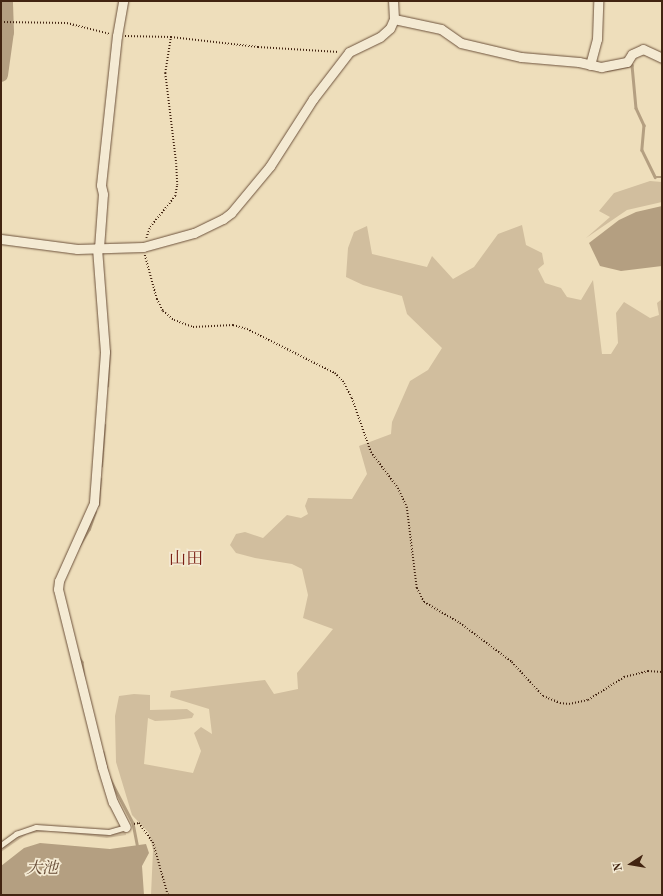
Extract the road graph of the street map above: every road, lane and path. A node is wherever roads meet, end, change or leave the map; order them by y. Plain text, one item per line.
1 (123, 1) edge
2 (393, 1) edge
3 (598, 1) edge
4 (394, 19) junction
5 (1, 22) edge
6 (117, 36) junction
7 (171, 37) junction
8 (349, 52) junction
9 (662, 58) edge
10 (590, 65) junction
11 (1, 239) edge
12 (143, 247) junction
13 (98, 248) junction
14 (662, 672) edge
15 (136, 824) dead end
16 (126, 827) joint
17 (1, 845) edge
18 (168, 895) edge

1 - 6 street
2 - 4 street
3 - 10 street
4 - 8 street
4 - 10 street
5 - 6 path
6 - 7 path
6 - 13 street
7 - 8 path
7 - 12 path
8 - 12 street
9 - 10 street
11 - 13 street
12 - 13 street
12 - 14 path
13 - 16 street
15 - 18 path
16 - 17 lane

